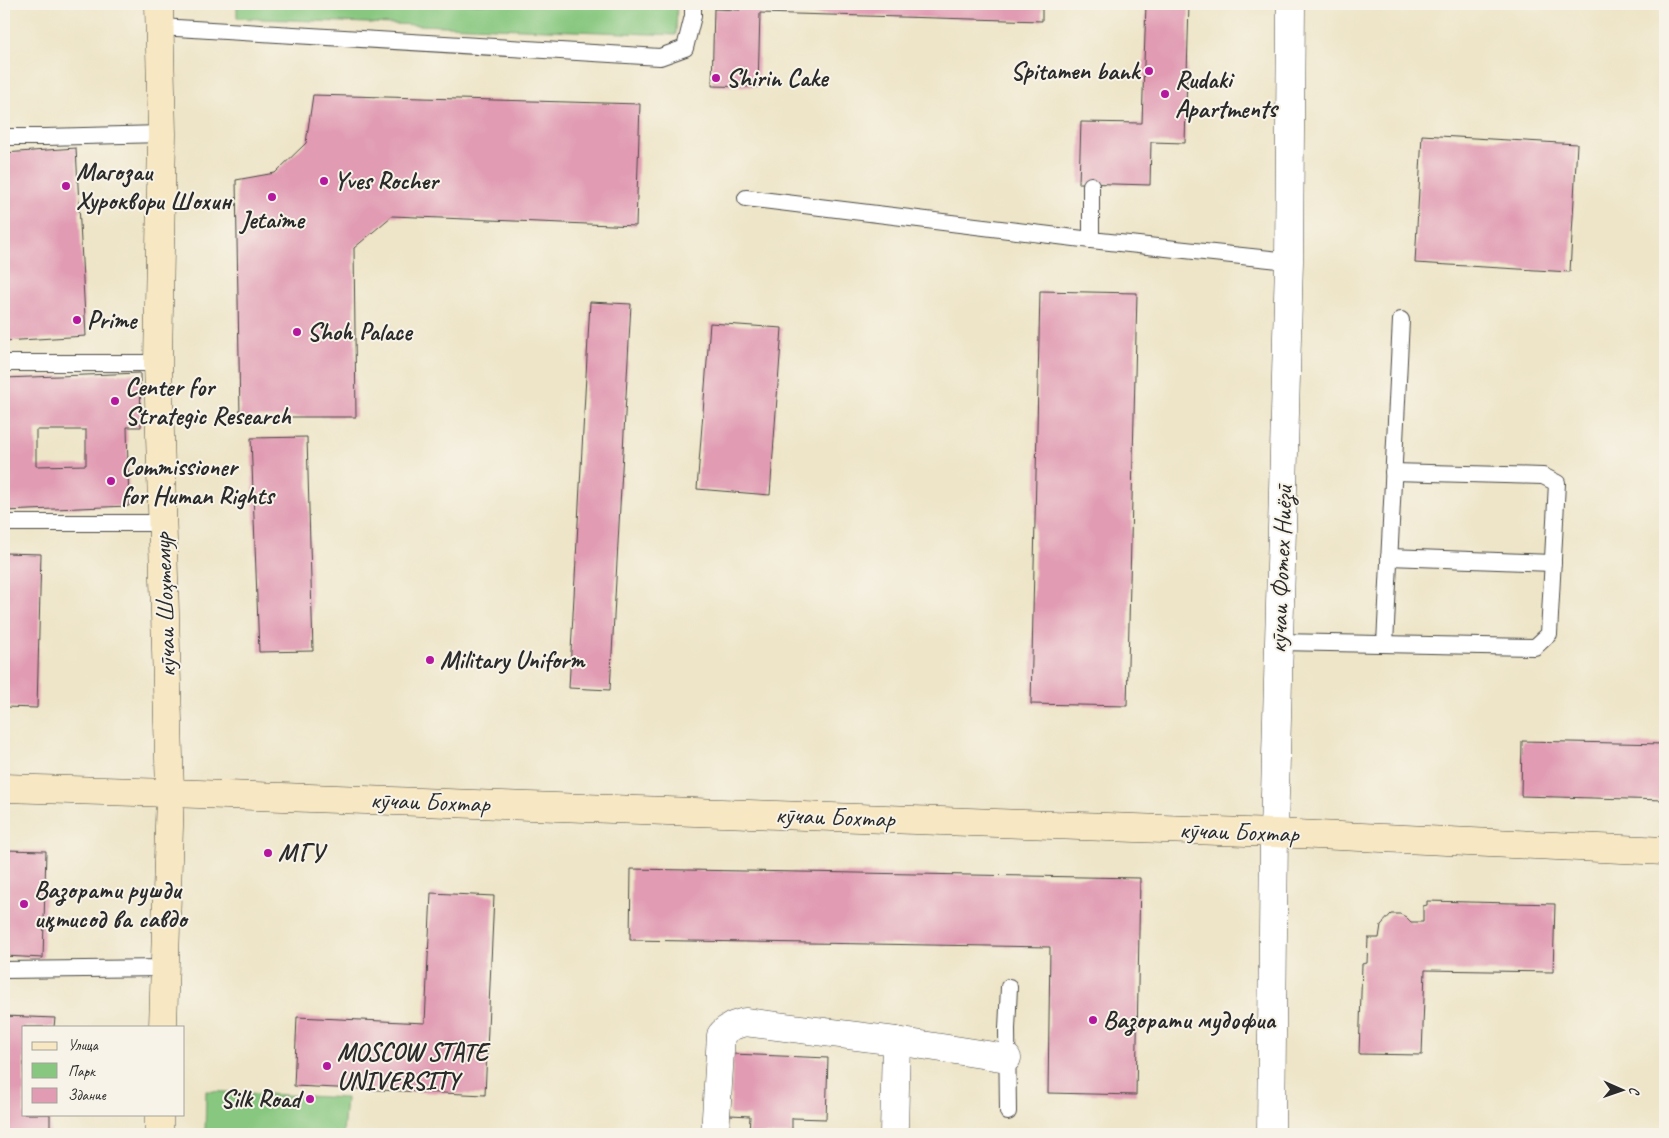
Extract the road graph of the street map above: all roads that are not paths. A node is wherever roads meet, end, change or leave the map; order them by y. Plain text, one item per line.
1 (693, 4) edge
2 (1291, 4) edge
3 (160, 15) edge
4 (162, 134) junction
5 (4, 137) edge
6 (1091, 185) dead end
7 (746, 198) dead end
8 (1091, 240) junction
9 (1289, 261) junction
10 (1400, 320) dead end
11 (158, 362) junction
12 (4, 363) edge
13 (1393, 472) junction
14 (4, 523) edge
15 (162, 523) junction
16 (1390, 557) junction
17 (1553, 563) junction
18 (1279, 642) junction
19 (1385, 644) junction
20 (4, 788) edge
21 (170, 793) junction
22 (1274, 834) junction
23 (1665, 851) edge
24 (165, 968) junction
25 (4, 970) edge
26 (1009, 987) dead end
27 (163, 1026) edge
28 (896, 1041) junction
29 (1007, 1058) junction
30 (1008, 1112) dead end
31 (159, 1116) edge
32 (159, 1134) edge
33 (715, 1134) edge
34 (894, 1134) edge
35 (1271, 1134) edge

1 - 3 lane
2 - 9 street, кӯчаи Фотех Ниёзӣ
3 - 4 street, кӯчаи Шоҳтемур
4 - 5 lane
4 - 11 street, кӯчаи Шоҳтемур
6 - 8 lane
7 - 8 lane
8 - 9 lane
9 - 18 street, кӯчаи Фотех Ниёзӣ
10 - 13 lane
11 - 12 lane
11 - 15 street, кӯчаи Шоҳтемур
13 - 16 lane
13 - 17 lane
14 - 15 lane
15 - 21 street, кӯчаи Шоҳтемур
16 - 17 lane
16 - 19 lane
17 - 19 lane
18 - 19 lane
18 - 22 street, кӯчаи Фотех Ниёзӣ
20 - 21 street, кӯчаи Бохтар
21 - 22 street, кӯчаи Бохтар
21 - 24 street, кӯчаи Шоҳтемур
22 - 23 street, кӯчаи Бохтар
22 - 35 street, кӯчаи Фотех Ниёзӣ
24 - 25 lane
24 - 27 street, кӯчаи Шоҳтемур
26 - 29 lane
28 - 29 street
28 - 33 street
28 - 34 street
29 - 30 lane
31 - 32 street

